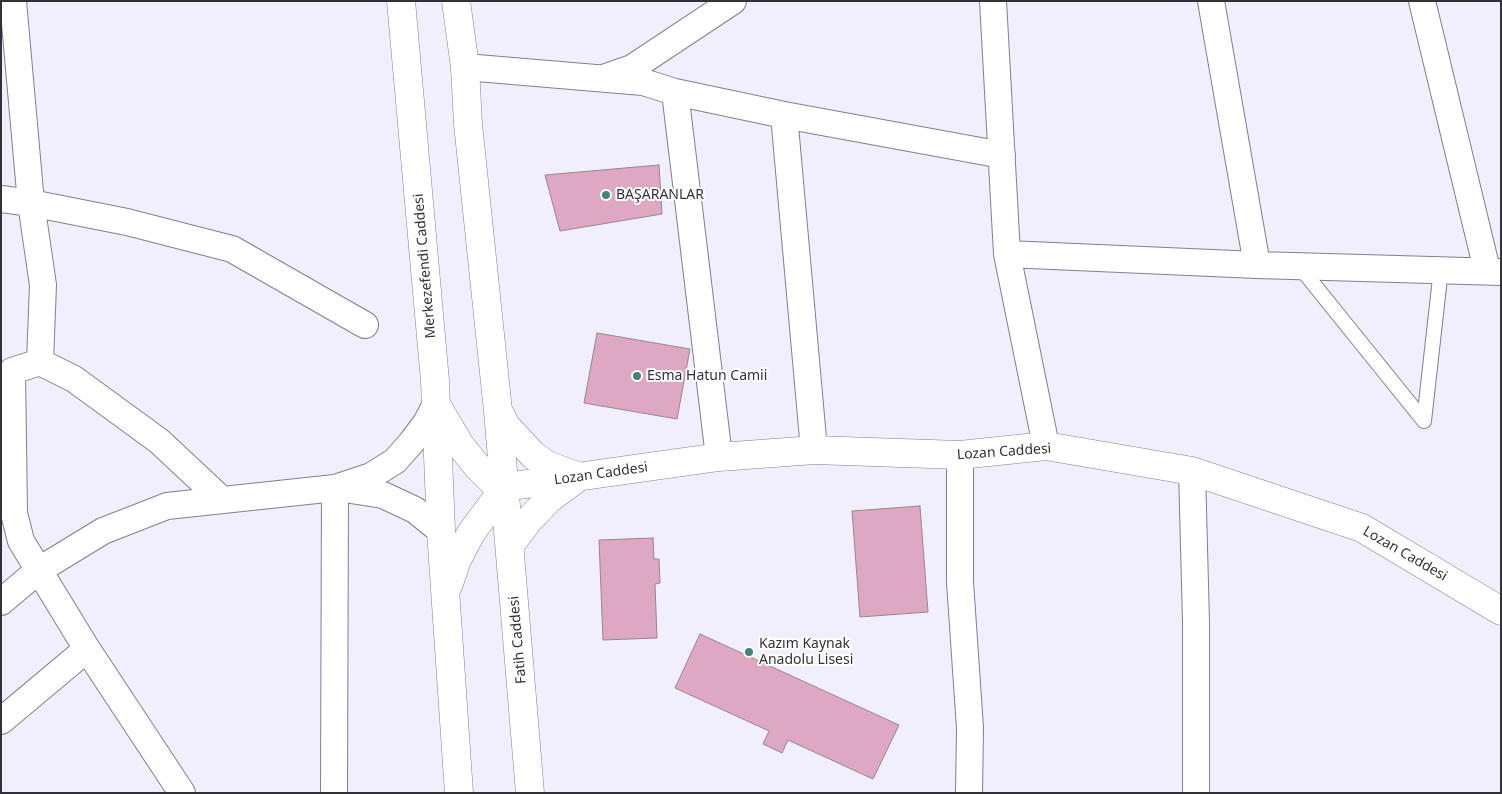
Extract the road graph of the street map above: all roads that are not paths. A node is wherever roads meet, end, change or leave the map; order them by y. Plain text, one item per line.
1 (13, 1) edge
2 (401, 1) edge
3 (456, 1) edge
4 (732, 1) edge
5 (993, 1) edge
6 (1211, 1) edge
7 (1422, 1) edge
8 (465, 67) junction
9 (603, 78) junction
10 (674, 92) junction
11 (784, 115) junction
12 (1002, 155) junction
13 (1, 199) edge
14 (32, 203) junction
15 (1007, 254) junction
16 (1257, 265) junction
17 (1298, 266) junction
18 (1441, 269) junction
19 (1494, 271) edge
20 (365, 325) dead end
21 (40, 362) junction
22 (7, 373) edge
23 (436, 404) junction
24 (498, 411) junction
25 (1046, 446) junction
26 (814, 450) junction
27 (960, 456) junction
28 (720, 457) junction
29 (1192, 471) junction
30 (579, 477) junction
31 (505, 487) junction
32 (335, 488) junction
33 (221, 500) junction
34 (441, 531) junction
35 (510, 544) junction
36 (39, 570) junction
37 (446, 597) junction
38 (1, 602) edge
39 (1501, 611) edge
40 (87, 649) junction
41 (1, 721) edge
42 (182, 793) edge
43 (334, 793) edge
44 (459, 793) edge
45 (530, 793) edge
46 (970, 793) edge
47 (1196, 793) edge

1 - 14 street
2 - 23 main road, Merkezefendi Caddesi
3 - 8 main road
4 - 9 street
5 - 12 street
6 - 16 street
7 - 19 street
8 - 9 street
8 - 24 main road
9 - 10 street
10 - 11 street
10 - 28 street
11 - 12 street
11 - 26 street
12 - 15 street
13 - 14 street
14 - 20 street
14 - 21 street
15 - 16 street
15 - 25 street
16 - 17 street
17 - 18 street
17 - 18 lane
18 - 19 street
21 - 22 street
21 - 33 street
22 - 36 street
23 - 31 main road
23 - 32 street
23 - 34 main road, Merkezefendi Caddesi
24 - 30 main road
24 - 31 main road
25 - 27 main road, Lozan Caddesi
25 - 29 main road, Lozan Caddesi
26 - 27 main road, Lozan Caddesi
26 - 28 main road, Lozan Caddesi
27 - 46 street
28 - 30 main road, Lozan Caddesi
29 - 39 main road, Lozan Caddesi
29 - 47 street
30 - 31 main road, Lozan Caddesi
30 - 35 main road
31 - 35 main road, Fatih Caddesi
31 - 37 main road
32 - 33 street
32 - 34 street
32 - 43 street
33 - 36 street
34 - 37 main road
35 - 45 main road, Fatih Caddesi
36 - 38 street
36 - 40 street
37 - 44 main road
40 - 41 street
40 - 42 street

